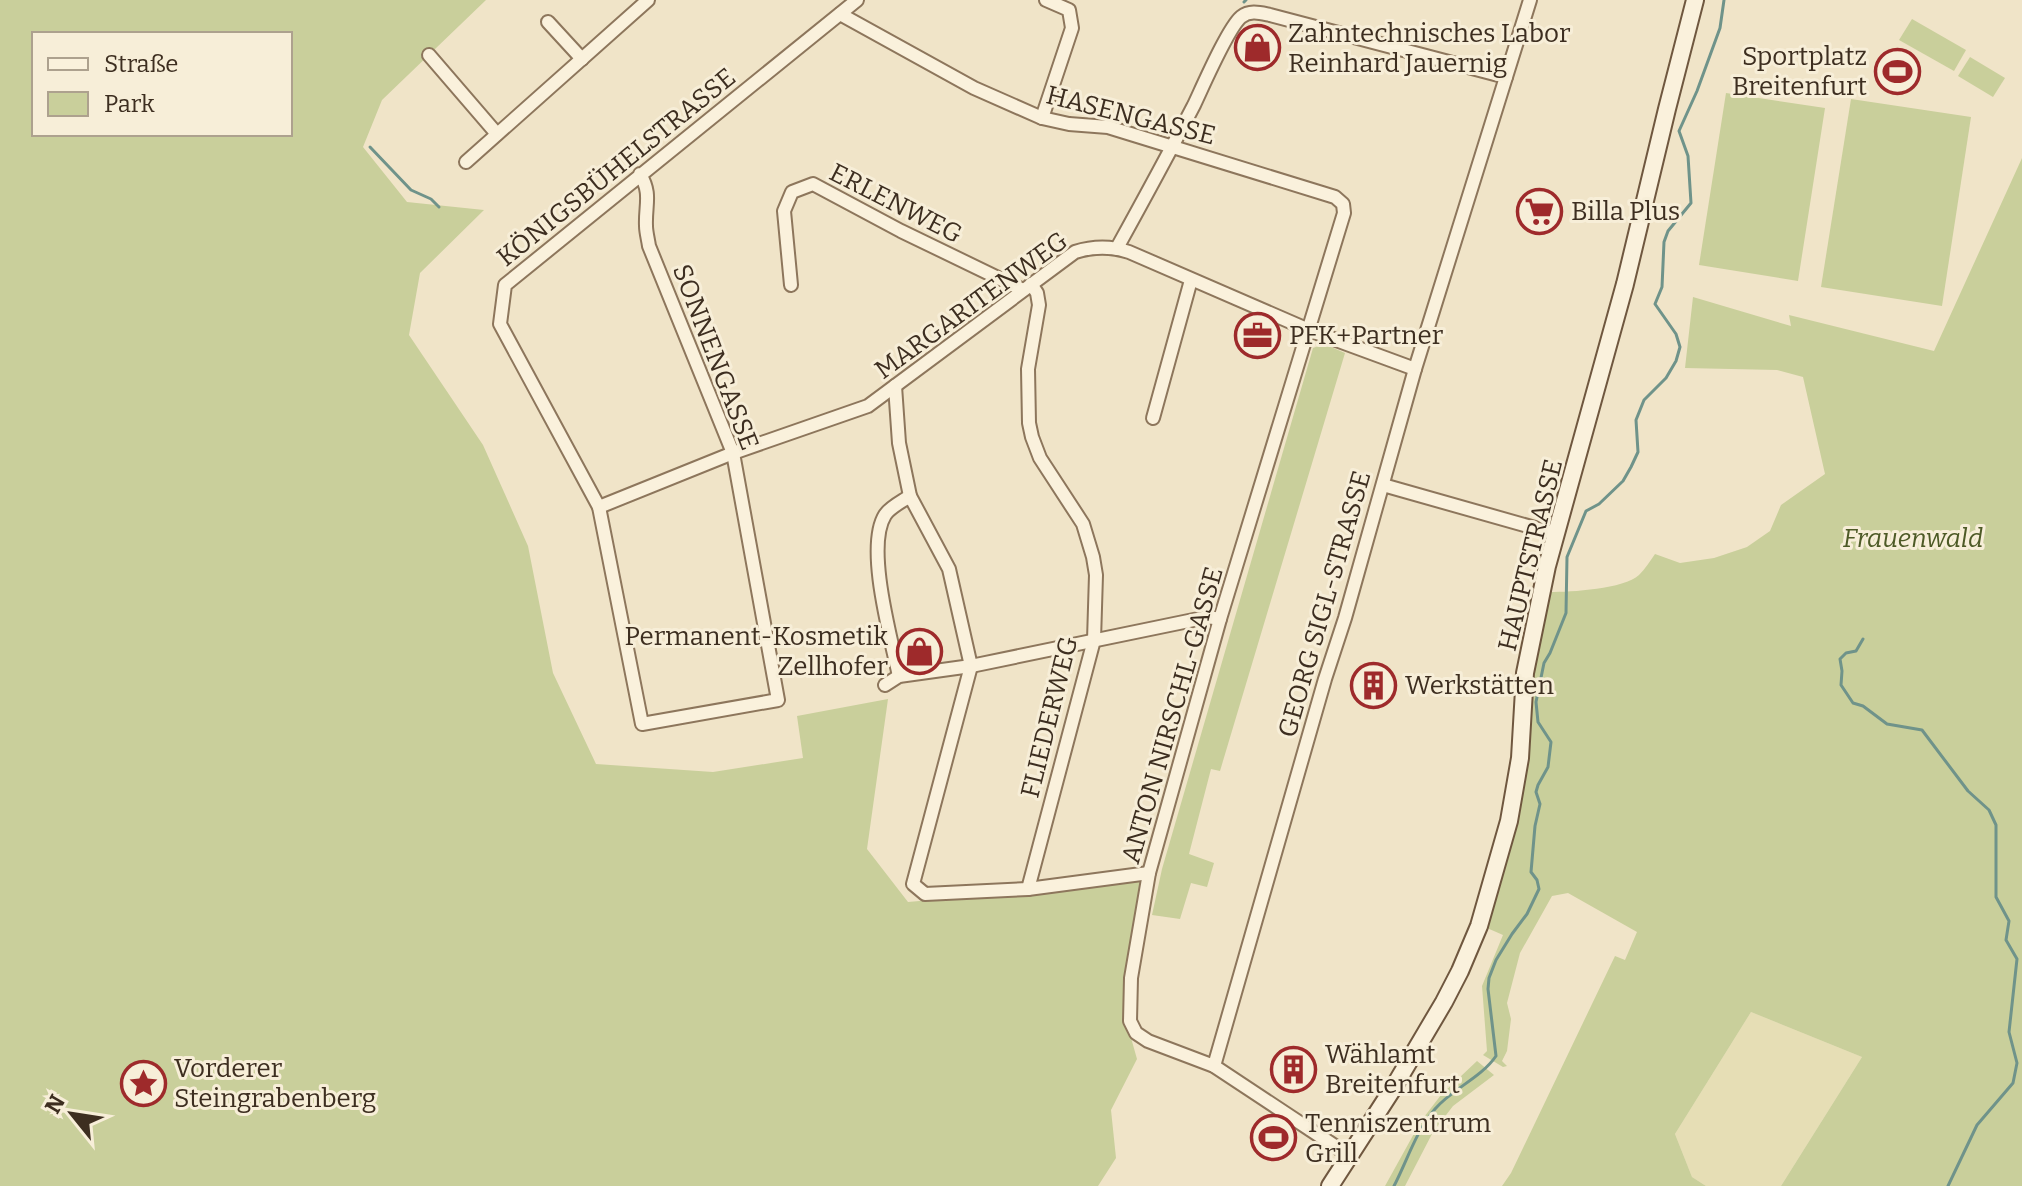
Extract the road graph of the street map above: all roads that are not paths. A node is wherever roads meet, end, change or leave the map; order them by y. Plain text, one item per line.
1 (648, 0) edge
2 (857, 0) edge
3 (1046, 0) edge
4 (1530, 0) edge
5 (1695, 0) edge
6 (840, 14) junction
7 (548, 22) dead end
8 (429, 55) dead end
9 (582, 59) junction
10 (1506, 77) junction
11 (1042, 118) junction
12 (497, 134) junction
13 (1173, 146) junction
14 (466, 162) dead end
15 (640, 174) junction
16 (1117, 248) junction
17 (1191, 280) junction
18 (791, 285) dead end
19 (1027, 287) junction
20 (1309, 330) junction
21 (1415, 369) junction
22 (895, 386) junction
23 (1153, 418) dead end
24 (733, 453) junction
25 (1383, 485) junction
26 (910, 496) junction
27 (599, 507) junction
28 (1556, 534) junction
29 (1220, 619) junction
30 (1094, 640) junction
31 (971, 666) junction
32 (899, 676) junction
33 (885, 685) dead end
34 (642, 724) joint
35 (1149, 873) junction
36 (1028, 889) junction
37 (1214, 1066) junction
38 (1350, 1156) junction
39 (1330, 1186) edge

1 - 9 street
2 - 6 street, KÖNIGSBÜHELSTRASSE
3 - 11 street
4 - 10 street, GEORG SIGL-STRASSE
5 - 28 main road, HAUPTSTRASSE
6 - 11 street, HASENGASSE
6 - 15 street, KÖNIGSBÜHELSTRASSE
7 - 9 street
8 - 12 street
9 - 12 street
10 - 13 street
10 - 21 street, GEORG SIGL-STRASSE
11 - 13 street, HASENGASSE
12 - 14 street
13 - 16 street
13 - 20 street, HASENGASSE
15 - 24 street, SONNENGASSE
15 - 27 street, KÖNIGSBÜHELSTRASSE
16 - 17 street, MARGARITENWEG
16 - 19 street, MARGARITENWEG
17 - 20 street, MARGARITENWEG
17 - 23 street
18 - 19 street, ERLENWEG
19 - 22 street, MARGARITENWEG
19 - 30 street, FLIEDERWEG
20 - 21 street, MARGARITENWEG
20 - 29 street, ANTON NIRSCHL-GASSE
21 - 25 street, GEORG SIGL-STRASSE
22 - 24 street, MARGARITENWEG
22 - 26 street
24 - 27 street, MARGARITENWEG
24 - 34 street, SONNENGASSE
25 - 28 street
25 - 37 street, GEORG SIGL-STRASSE
26 - 31 street
26 - 32 street
27 - 34 street, KÖNIGSBÜHELSTRASSE
28 - 38 main road, HAUPTSTRASSE
29 - 30 street
29 - 35 street, ANTON NIRSCHL-GASSE
30 - 31 street
30 - 36 street, FLIEDERWEG
31 - 32 street
31 - 36 street
32 - 33 street
35 - 36 street
35 - 37 street, ANTON NIRSCHL-GASSE
37 - 38 street
38 - 39 main road, HAUPTSTRASSE

